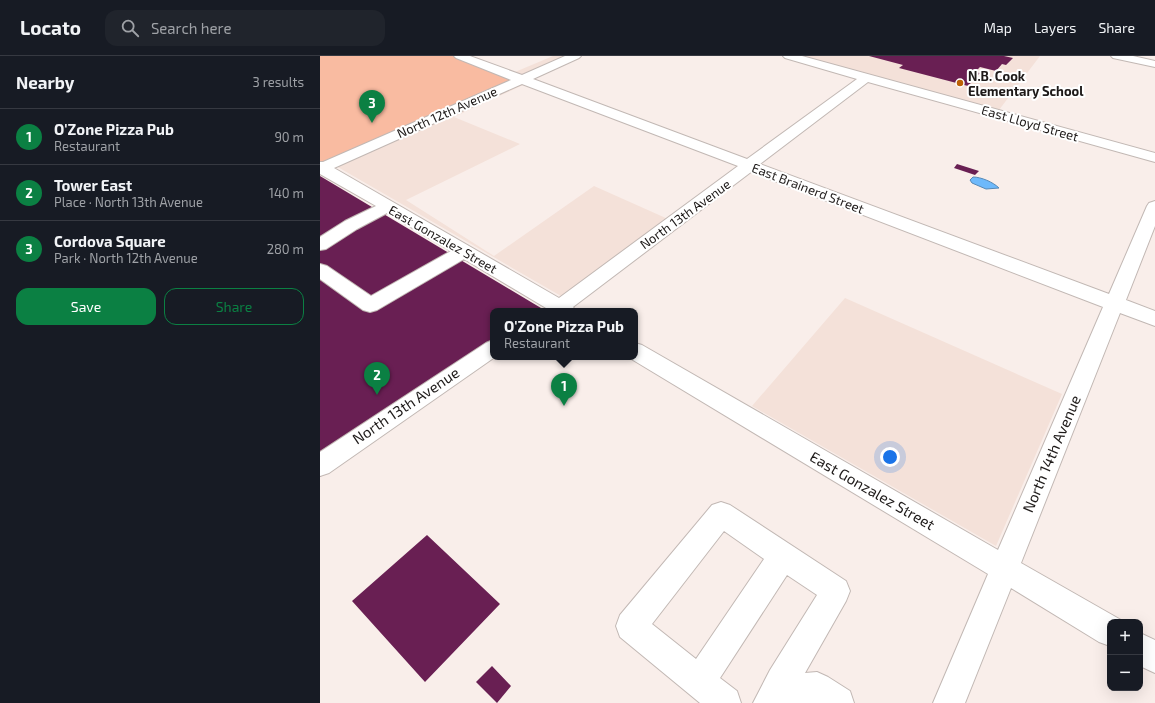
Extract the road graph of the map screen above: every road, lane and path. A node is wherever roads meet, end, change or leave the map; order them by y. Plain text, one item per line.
1 (460, 56) edge
2 (575, 56) edge
3 (789, 56) edge
4 (1117, 56) edge
5 (1155, 64) edge
6 (867, 77) junction
7 (522, 79) junction
8 (970, 94) dead end
9 (972, 107) junction
10 (1155, 158) edge
11 (750, 166) junction
12 (321, 167) edge
13 (388, 206) junction
14 (1155, 206) edge
15 (326, 240) edge
16 (464, 251) junction
17 (320, 270) edge
18 (1114, 304) junction
19 (556, 308) edge
20 (1155, 319) edge
21 (490, 350) edge
22 (638, 353) edge
23 (320, 465) edge
24 (783, 556) junction
25 (1004, 569) junction
26 (1107, 629) edge
27 (1143, 650) edge
28 (1155, 657) edge
29 (699, 682) junction
30 (786, 694) edge
31 (725, 703) edge
32 (838, 703) edge
33 (949, 703) edge

1 - 7 street, East Brainerd Street
2 - 7 street, North 12th Avenue
3 - 6 street, East Lloyd Street
4 - 5 street
6 - 9 street, East Lloyd Street
6 - 11 street, North 13th Avenue
7 - 11 street, East Brainerd Street
7 - 12 street, North 12th Avenue
8 - 9 street
9 - 10 street, East Lloyd Street
11 - 18 street, East Brainerd Street
11 - 19 street, North 13th Avenue
12 - 13 street, East Gonzalez Street
13 - 15 street
13 - 16 street, East Gonzalez Street
14 - 18 street, North 14th Avenue
16 - 17 street
16 - 19 street, East Gonzalez Street
18 - 20 street, East Brainerd Street
18 - 25 street, North 14th Avenue
21 - 23 street, North 13th Avenue
22 - 25 street, East Gonzalez Street
24 - 29 street
24 - 29 street
24 - 30 street
25 - 26 street, East Gonzalez Street
25 - 33 street, North 14th Avenue
27 - 28 street
29 - 31 street
30 - 32 street

